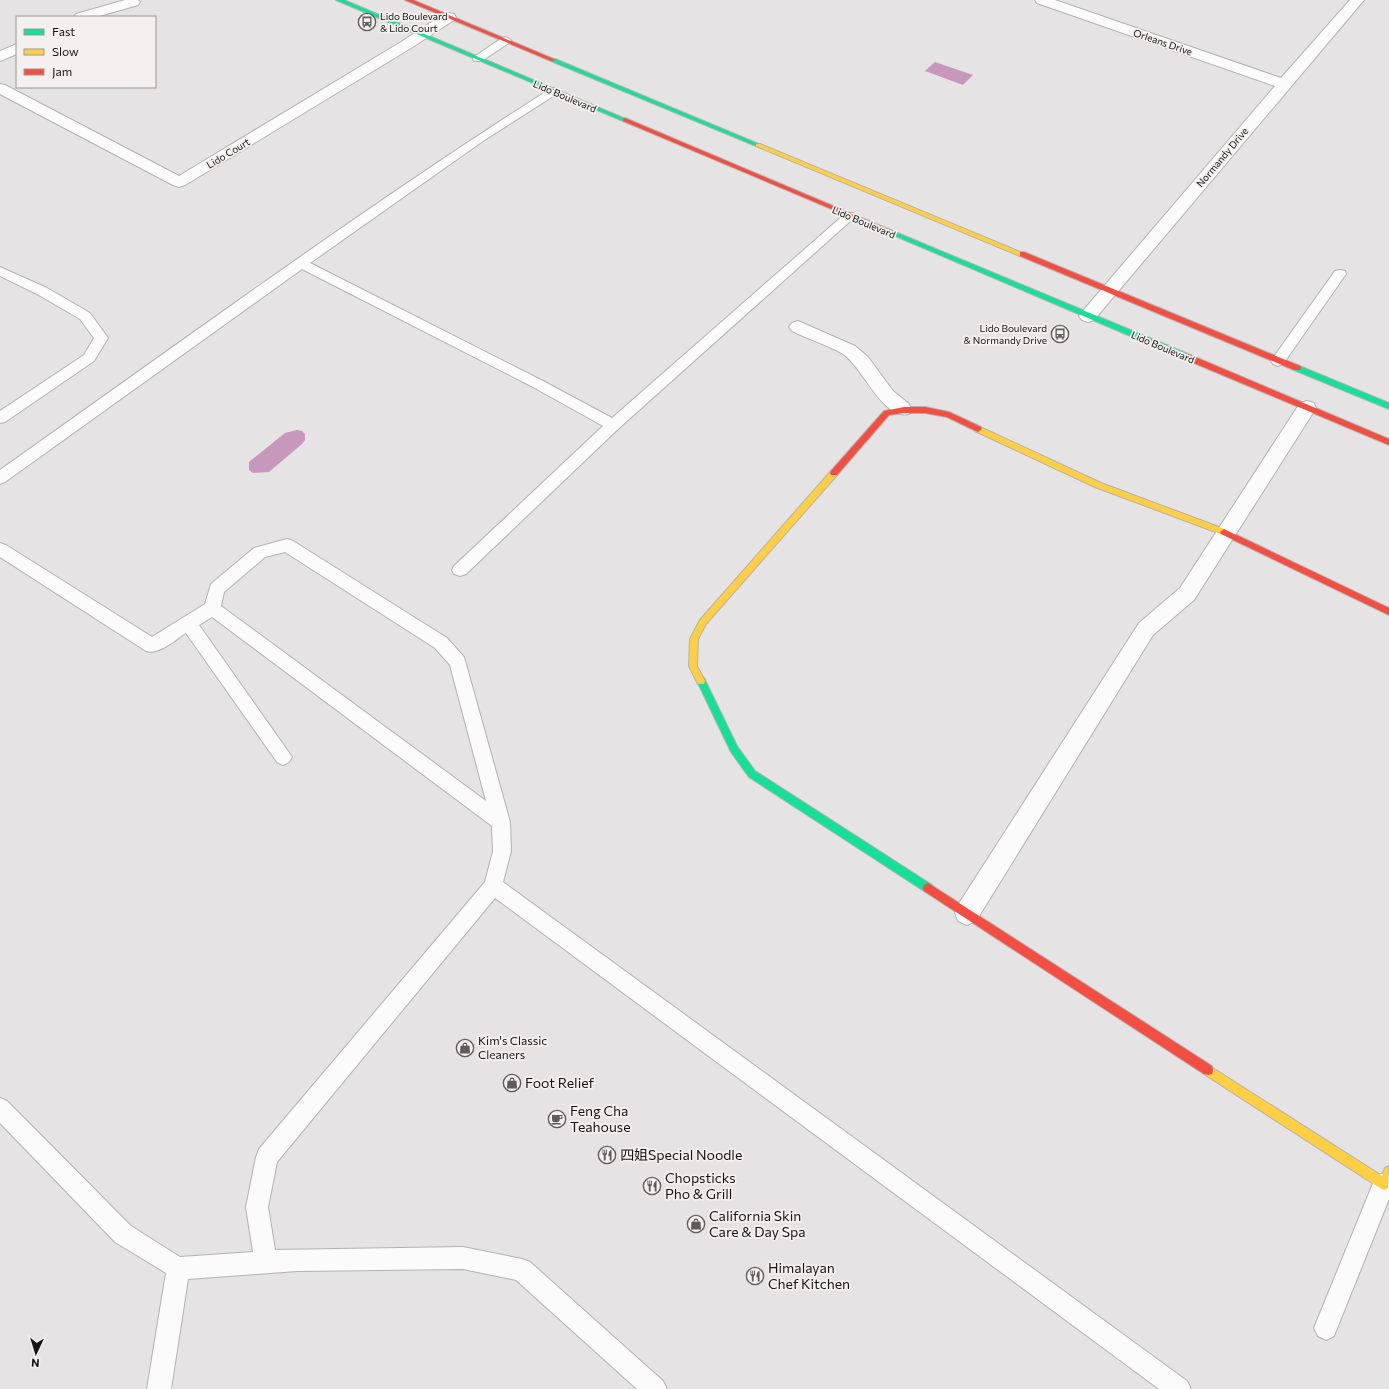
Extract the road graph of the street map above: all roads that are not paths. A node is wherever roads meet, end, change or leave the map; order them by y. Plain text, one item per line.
1 (339, 0) edge
2 (408, 0) edge
3 (1042, 0) edge
4 (1358, 0) edge
5 (133, 2) dead end
6 (84, 16) edge
7 (449, 17) junction
8 (422, 35) junction
9 (506, 40) junction
10 (16, 49) edge
11 (0, 57) edge
12 (478, 59) junction
13 (1284, 84) junction
14 (0, 88) edge
15 (554, 91) junction
16 (850, 216) junction
17 (301, 264) junction
18 (0, 271) edge
19 (1340, 274) dead end
20 (1109, 290) junction
21 (1088, 316) junction
22 (798, 327) dead end
23 (1278, 361) junction
24 (1389, 406) edge
25 (1308, 408) junction
26 (902, 409) junction
27 (0, 418) edge
28 (613, 425) junction
29 (1389, 442) edge
30 (0, 478) edge
31 (1227, 533) junction
32 (0, 549) edge
33 (460, 570) dead end
34 (212, 608) junction
35 (1389, 612) edge
36 (189, 624) junction
37 (283, 757) dead end
38 (501, 822) junction
39 (493, 886) junction
40 (966, 913) junction
41 (0, 1108) edge
42 (1386, 1178) edge
43 (266, 1263) junction
44 (178, 1268) junction
45 (1326, 1328) dead end
46 (159, 1389) edge
47 (655, 1389) edge
48 (1179, 1389) edge

1 - 8 street, Lido Boulevard
2 - 7 street
3 - 13 street, Orleans Drive
4 - 13 street, Normandy Drive
5 - 6 street
7 - 8 street, Lido Court
7 - 9 street
8 - 12 street, Lido Boulevard
8 - 14 street, Lido Court
9 - 12 lane
9 - 20 street
10 - 11 street
12 - 15 street, Lido Boulevard
13 - 20 street, Normandy Drive
15 - 16 street, Lido Boulevard
15 - 17 lane
16 - 21 street, Lido Boulevard
16 - 28 lane
17 - 28 lane
17 - 30 lane
18 - 27 lane
19 - 23 lane
20 - 21 street, Normandy Drive
20 - 23 street
21 - 25 street, Lido Boulevard
22 - 26 street
23 - 24 street
25 - 29 street, Lido Boulevard
25 - 31 street
26 - 31 street
26 - 40 street
28 - 33 lane
31 - 35 street
31 - 40 street
32 - 36 lane
34 - 36 lane
34 - 38 lane
34 - 38 lane
36 - 37 lane
38 - 39 lane
39 - 43 lane
39 - 48 lane
40 - 42 street
41 - 44 lane
42 - 45 lane
43 - 44 lane
43 - 47 lane
44 - 46 lane

